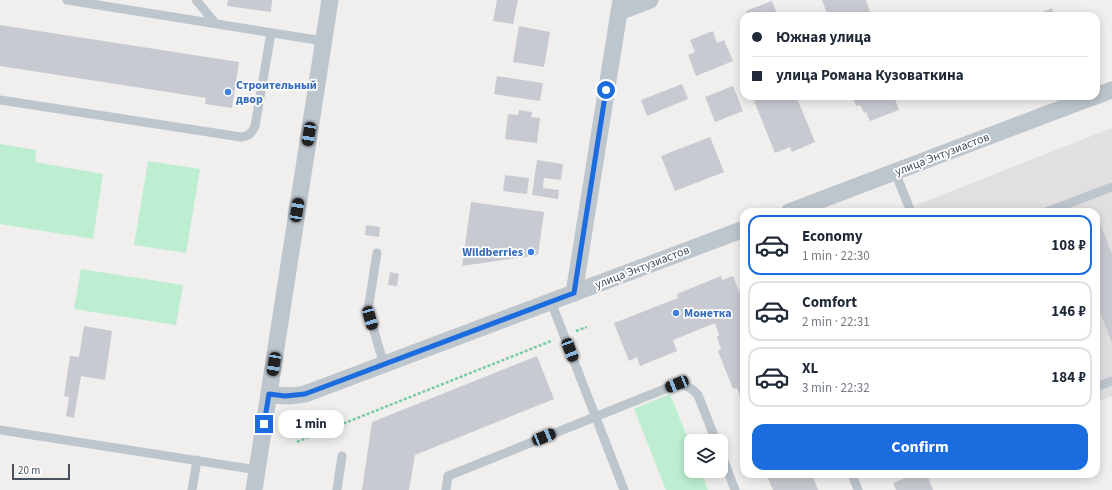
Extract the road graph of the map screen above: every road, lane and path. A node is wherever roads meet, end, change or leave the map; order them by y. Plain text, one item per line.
1 (68, 0) edge
2 (196, 0) edge
3 (330, 0) edge
4 (650, 0) edge
5 (620, 6) edge
6 (215, 23) junction
7 (271, 33) junction
8 (323, 41) junction
9 (1112, 90) edge
10 (1100, 94) edge
11 (0, 100) edge
12 (1085, 100) edge
13 (895, 172) junction
14 (1112, 187) edge
15 (800, 208) edge
16 (909, 208) edge
17 (1057, 208) edge
18 (740, 231) edge
19 (377, 253) dead end
20 (574, 293) junction
21 (551, 302) junction
22 (587, 326) dead end
23 (564, 335) junction
24 (384, 365) junction
25 (1112, 381) edge
26 (1100, 386) edge
27 (269, 394) junction
28 (596, 416) junction
29 (0, 430) edge
30 (713, 434) edge
31 (297, 442) dead end
32 (342, 456) dead end
33 (197, 460) junction
34 (258, 470) junction
35 (728, 472) edge
36 (854, 478) edge
37 (192, 490) edge
38 (254, 490) edge
39 (337, 490) edge
40 (446, 490) edge
41 (624, 490) edge
42 (735, 490) edge
43 (858, 490) edge

1 - 6 lane
2 - 6 lane
3 - 8 street
4 - 5 street
5 - 20 street
6 - 7 lane
7 - 8 lane
7 - 11 lane
8 - 27 street
9 - 10 street, улица Энтузиастов
12 - 13 street, улица Энтузиастов
13 - 15 street, улица Энтузиастов
13 - 16 lane
14 - 17 lane
18 - 20 street, улица Энтузиастов
19 - 24 lane
20 - 21 street, улица Энтузиастов
21 - 23 lane
21 - 24 street, улица Энтузиастов
22 - 23 path
23 - 28 lane
23 - 31 path
24 - 27 street, улица Энтузиастов
25 - 26 lane
27 - 34 street
28 - 30 lane
28 - 40 lane
28 - 41 lane
29 - 33 lane
32 - 39 lane
33 - 34 lane
33 - 37 lane
34 - 38 street
35 - 42 lane
36 - 43 lane

